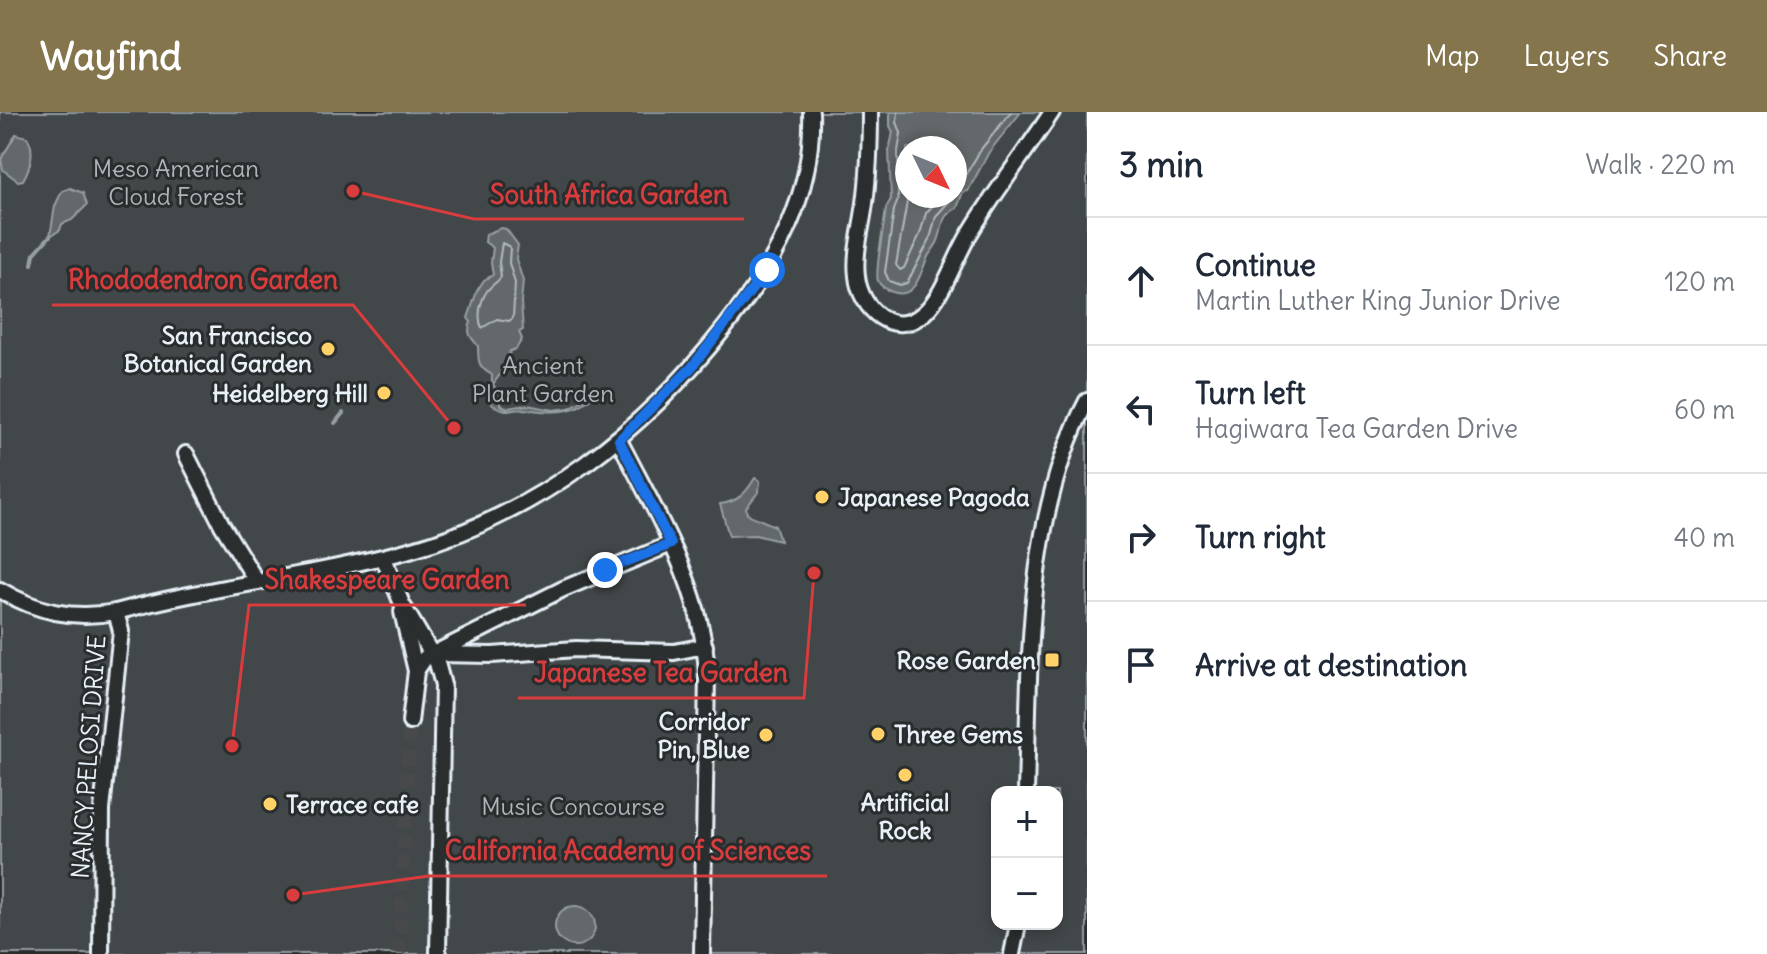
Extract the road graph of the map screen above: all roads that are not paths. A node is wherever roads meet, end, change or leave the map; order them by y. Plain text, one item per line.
1 (811, 112) edge
2 (870, 112) edge
3 (1052, 112) edge
4 (1087, 401) edge
5 (619, 440) junction
6 (186, 454) dead end
7 (671, 544) junction
8 (383, 557) junction
9 (257, 582) junction
10 (0, 590) edge
11 (402, 604) junction
12 (116, 612) junction
13 (705, 646) junction
14 (432, 654) junction
15 (416, 671) junction
16 (410, 722) tunnel mouth
17 (1026, 786) edge
18 (1017, 930) edge
19 (101, 954) edge
20 (438, 954) edge
21 (702, 954) edge
22 (1012, 954) edge

1 - 5 street
2 - 3 street
4 - 17 street
5 - 7 street
5 - 8 street
6 - 9 street
7 - 13 street
7 - 14 street
8 - 9 street
8 - 11 street
9 - 12 street
10 - 12 street
11 - 14 street
11 - 15 street
12 - 19 street, NANCY PELOSI DRIVE
13 - 14 street
13 - 21 street
14 - 15 street
14 - 20 street
15 - 16 street
18 - 22 street

